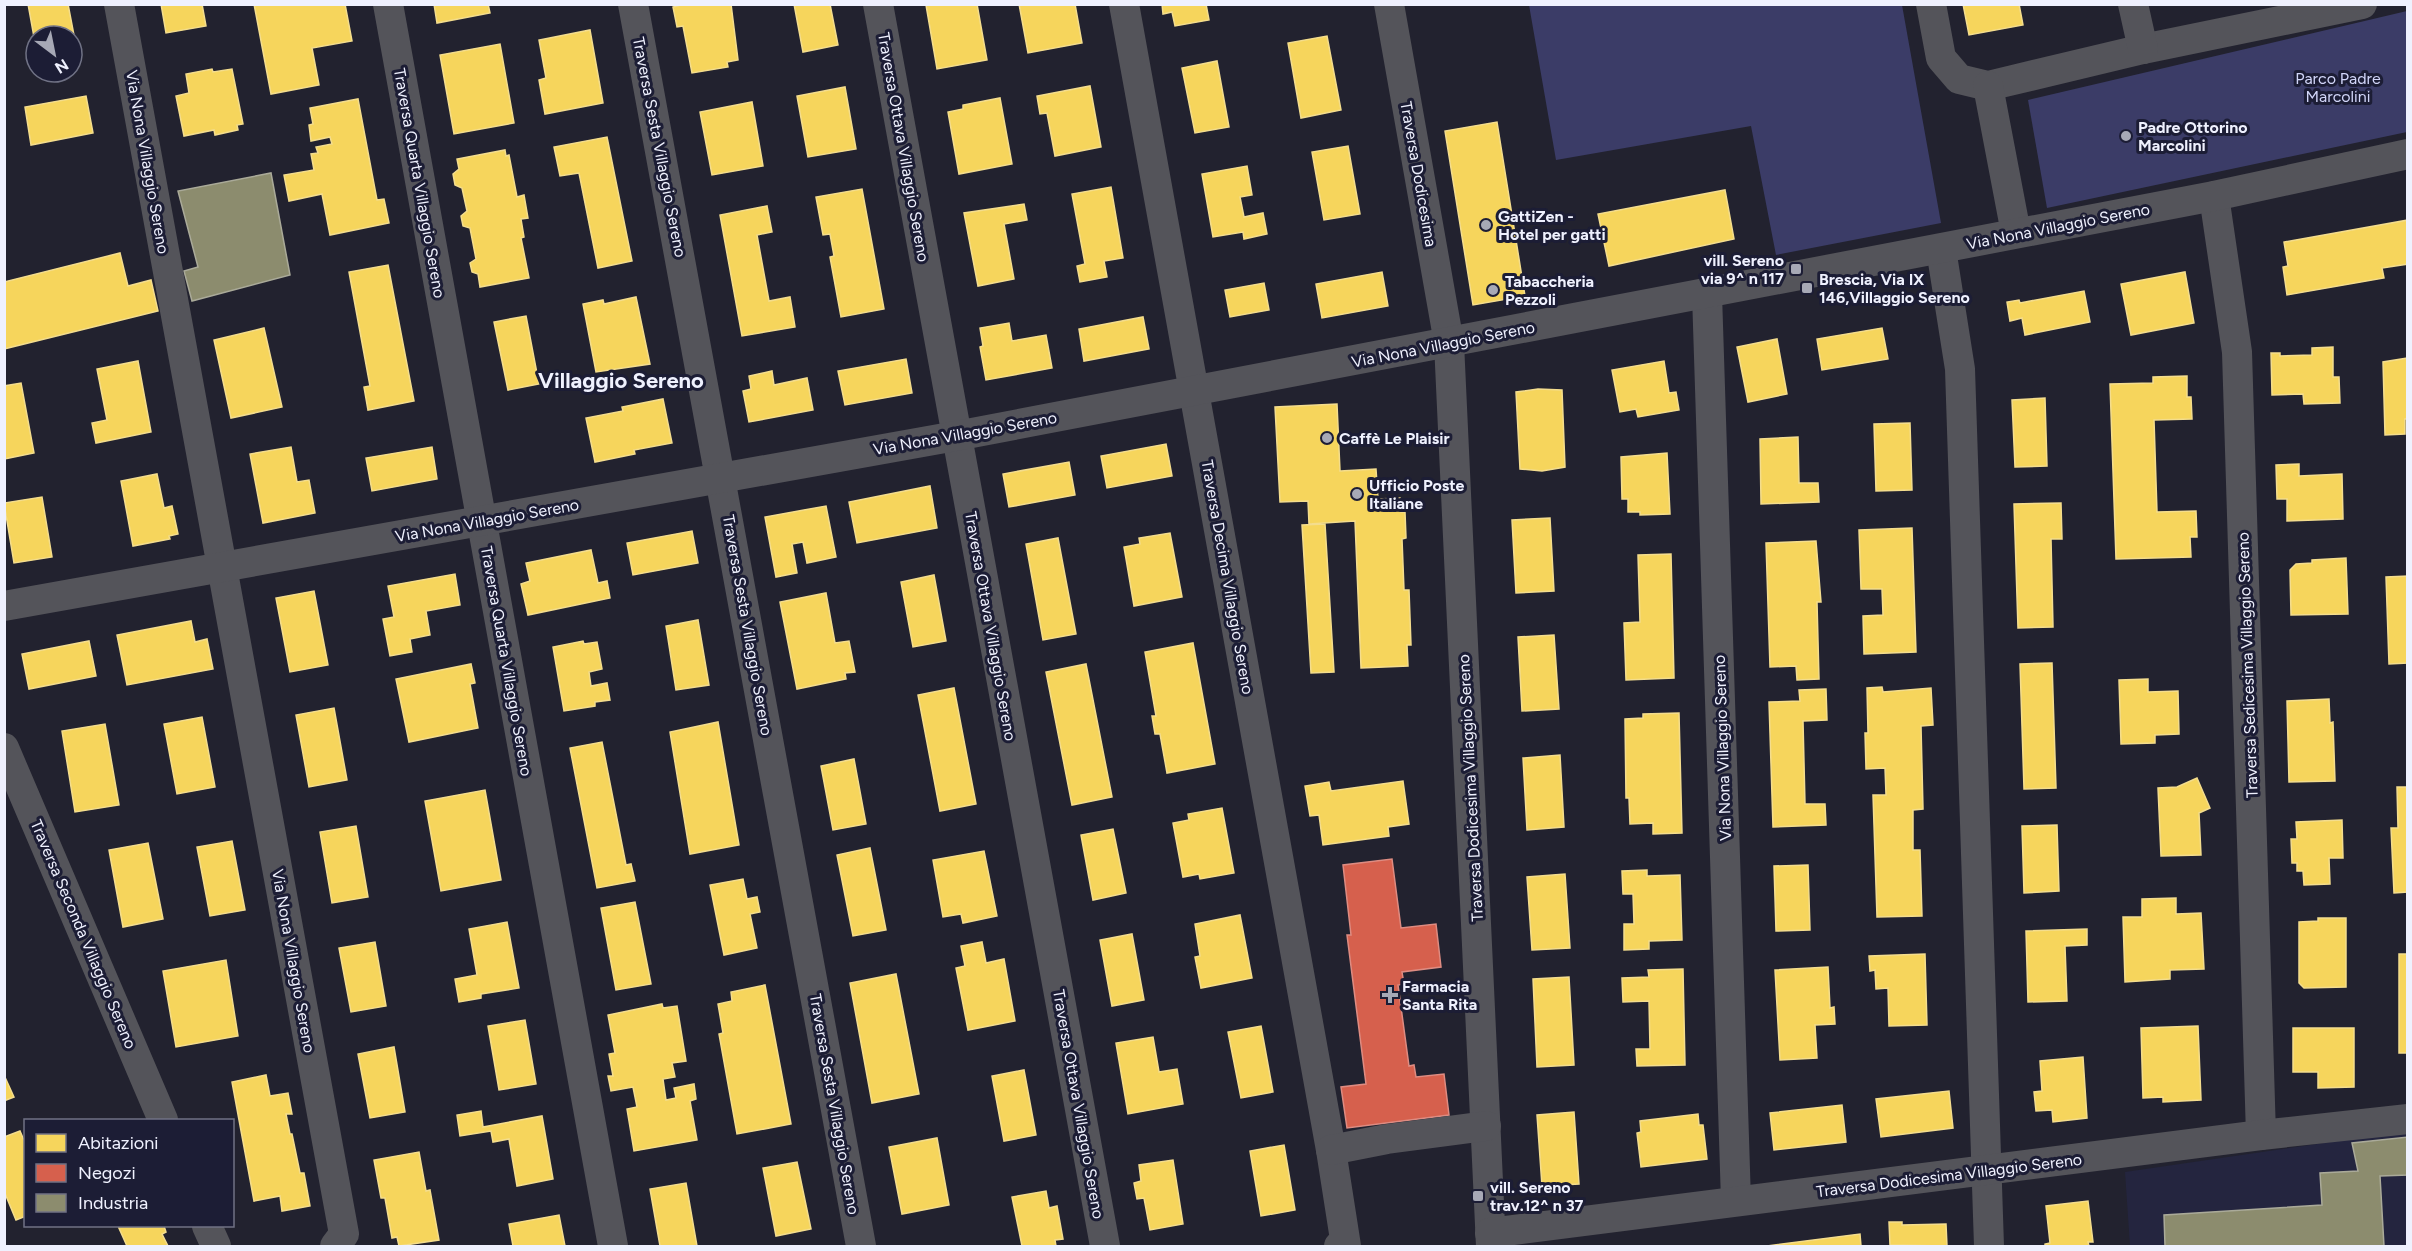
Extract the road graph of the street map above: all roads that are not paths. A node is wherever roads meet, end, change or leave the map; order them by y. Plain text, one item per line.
1 (119, 4) edge
2 (388, 4) edge
3 (633, 4) edge
4 (878, 4) edge
5 (1124, 4) edge
6 (1389, 4) edge
7 (1931, 4) edge
8 (2133, 4) edge
9 (2362, 4) edge
10 (2143, 50) junction
11 (1988, 86) junction
12 (2408, 154) edge
13 (2214, 196) junction
14 (2016, 233) junction
15 (1941, 249) junction
16 (1707, 294) junction
17 (1449, 343) junction
18 (1195, 391) junction
19 (956, 436) junction
20 (721, 477) junction
21 (482, 520) junction
22 (223, 568) junction
23 (4, 606) edge
24 (4, 748) edge
25 (162, 1119) edge
26 (2408, 1119) edge
27 (1485, 1126) junction
28 (2260, 1135) junction
29 (1331, 1150) junction
30 (1988, 1171) junction
31 (1736, 1201) junction
32 (207, 1227) edge
33 (1490, 1240) edge
34 (216, 1246) edge
35 (335, 1246) edge
36 (613, 1246) edge
37 (861, 1246) edge
38 (1105, 1246) edge
39 (1342, 1246) edge
40 (1989, 1246) edge

1 - 22 street, Via Nona Villaggio Sereno
2 - 21 street, Traversa Quarta Villaggio Sereno
3 - 20 street, Traversa Sesta Villaggio Sereno
4 - 19 street, Traversa Ottava Villaggio Sereno
5 - 18 street, Traversa Decima Villaggio Sereno
6 - 17 street, Traversa Dodicesima
7 - 11 street
8 - 10 street
9 - 10 street
10 - 11 street
11 - 14 street
12 - 13 street, Via Nona Villaggio Sereno
13 - 14 street, Via Nona Villaggio Sereno
13 - 28 street, Traversa Sedicesima Villaggio Sereno
14 - 15 street, Via Nona Villaggio Sereno
15 - 16 street, Via Nona Villaggio Sereno
15 - 30 street
16 - 17 street, Via Nona Villaggio Sereno
16 - 31 street, Via Nona Villaggio Sereno
17 - 18 street, Via Nona Villaggio Sereno
17 - 27 street, Traversa Dodicesima Villaggio Sereno
18 - 19 street, Via Nona Villaggio Sereno
18 - 29 street, Traversa Decima Villaggio Sereno
19 - 20 street, Via Nona Villaggio Sereno
19 - 38 street, Traversa Ottava Villaggio Sereno
20 - 21 street, Via Nona Villaggio Sereno
20 - 37 street, Traversa Sesta Villaggio Sereno
21 - 22 street, Via Nona Villaggio Sereno
21 - 36 street, Traversa Quarta Villaggio Sereno
22 - 23 street, Via Nona Villaggio Sereno
22 - 35 street, Via Nona Villaggio Sereno
24 - 25 street, Traversa Seconda Villaggio Sereno
26 - 28 street, Traversa Dodicesima Villaggio Sereno
27 - 29 street
27 - 33 street, Traversa Dodicesima Villaggio Sereno
28 - 30 street, Traversa Dodicesima Villaggio Sereno
29 - 39 street, Traversa Decima Villaggio Sereno
30 - 31 street, Traversa Dodicesima Villaggio Sereno
30 - 40 street
31 - 33 street, Traversa Dodicesima Villaggio Sereno
32 - 34 street

